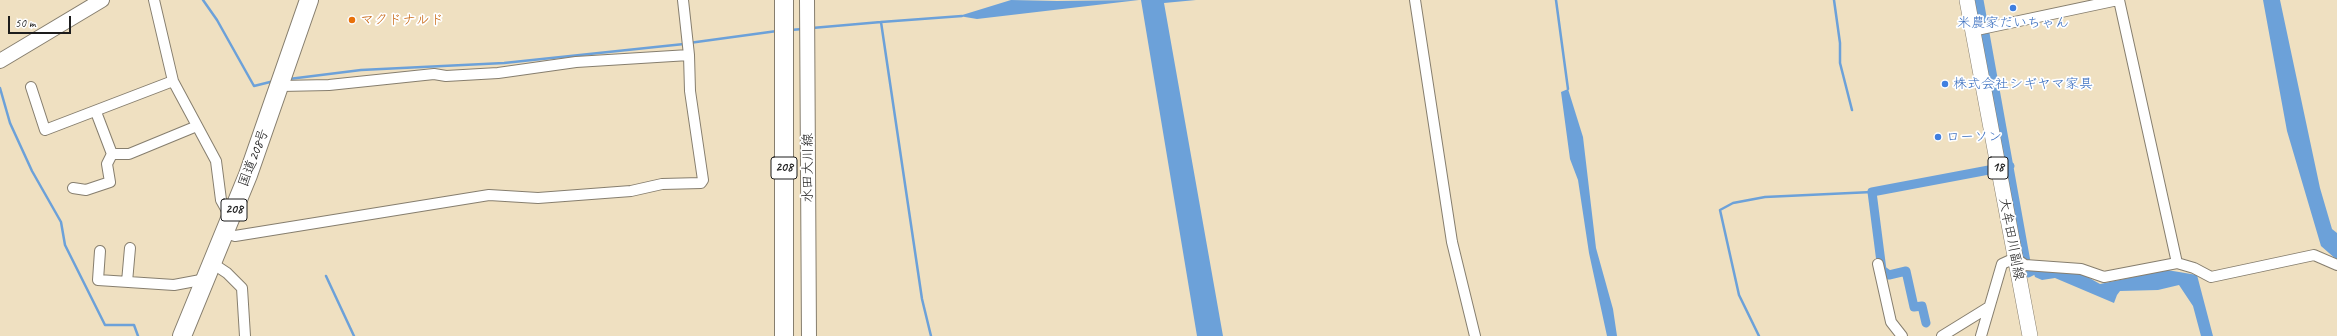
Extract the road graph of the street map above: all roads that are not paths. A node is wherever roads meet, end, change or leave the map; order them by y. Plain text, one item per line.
1 (102, 0) edge
2 (154, 0) edge
3 (309, 0) edge
4 (683, 0) edge
5 (1415, 0) edge
6 (1966, 0) edge
7 (2119, 0) edge
8 (782, 3) edge
9 (807, 6) edge
10 (1972, 31) junction
11 (689, 55) junction
12 (0, 61) edge
13 (282, 80) junction
14 (173, 81) junction
15 (31, 87) dead end
16 (96, 112) junction
17 (197, 126) junction
18 (112, 154) junction
19 (72, 188) dead end
20 (228, 226) junction
21 (130, 248) dead end
22 (100, 251) dead end
23 (2020, 262) junction
24 (2177, 263) junction
25 (1878, 264) dead end
26 (2337, 265) edge
27 (209, 271) junction
28 (127, 282) junction
29 (1989, 307) junction
30 (182, 336) edge
31 (245, 336) edge
32 (780, 336) edge
33 (784, 336) edge
34 (789, 336) edge
35 (808, 336) edge
36 (1475, 336) edge
37 (1902, 336) edge
38 (1942, 336) edge
39 (1981, 336) edge
40 (2030, 336) edge

1 - 12 main road
2 - 14 street
3 - 13 highway, 国道208号 / 208
4 - 11 street
5 - 36 street
6 - 10 main road, 大牟田川副線 / 18
7 - 10 street
7 - 24 street
8 - 32 main road, 水田大川線
8 - 33 highway, 208
8 - 34 highway, 208
9 - 35 main road, 水田大川線
10 - 23 main road, 大牟田川副線 / 18
11 - 13 street
11 - 20 street
13 - 20 highway, 国道208号 / 208
14 - 16 street
14 - 17 street
15 - 16 street
16 - 18 street
17 - 18 street
17 - 20 street
18 - 19 street
20 - 27 highway, 国道208号 / 208
21 - 28 street
22 - 28 street
23 - 24 street
23 - 29 street
23 - 40 main road, 大牟田川副線 / 18
24 - 26 street
25 - 37 street
27 - 28 street
27 - 30 highway, 国道208号 / 208
27 - 31 street
29 - 38 street
29 - 39 street

